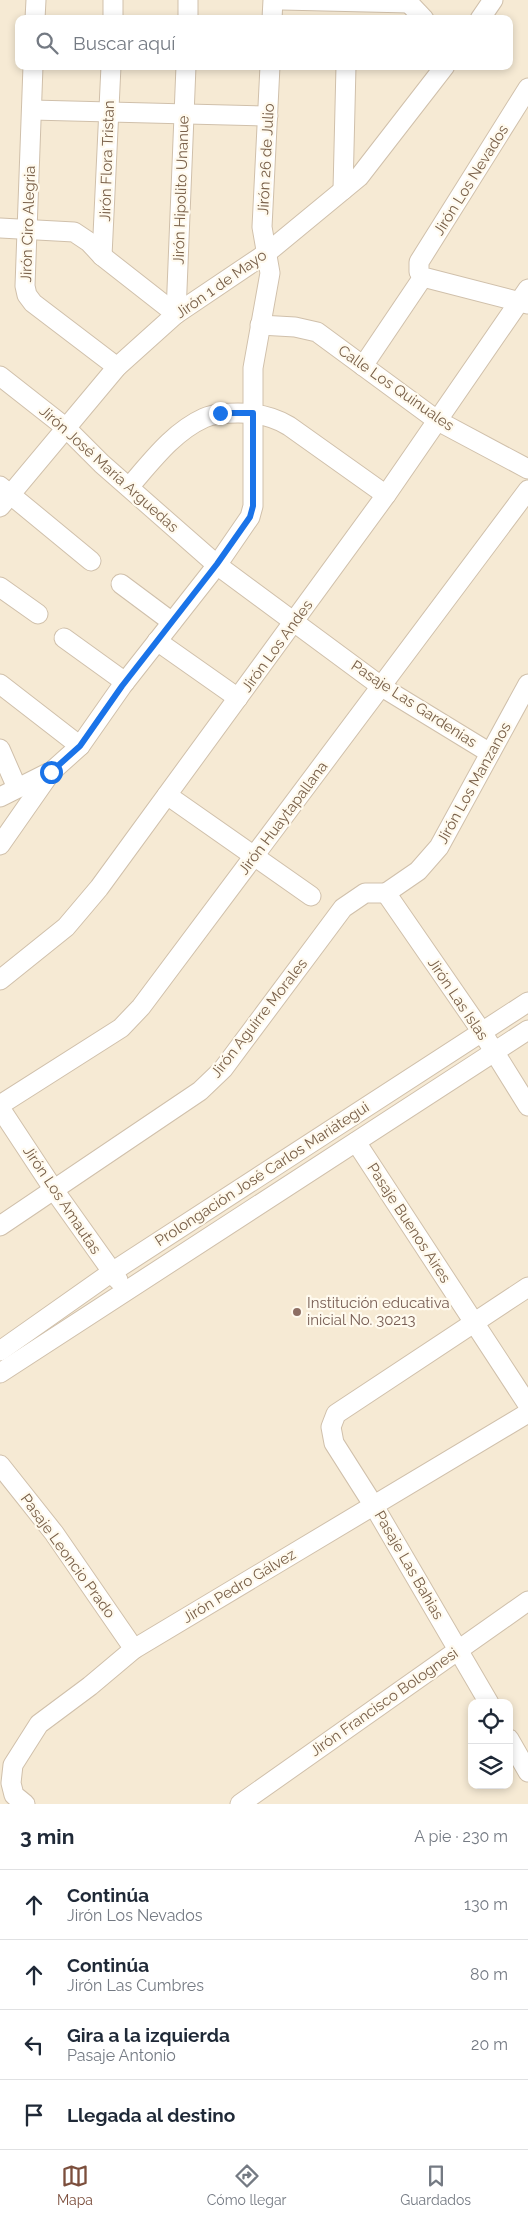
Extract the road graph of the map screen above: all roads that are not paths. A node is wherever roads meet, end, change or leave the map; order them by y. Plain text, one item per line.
1 (36, 0) edge
2 (113, 0) edge
3 (188, 0) edge
4 (273, 0) edge
5 (282, 0) edge
6 (493, 0) edge
7 (408, 1) edge
8 (347, 7) edge
9 (35, 15) edge
10 (113, 15) edge
11 (188, 15) edge
12 (272, 15) edge
13 (420, 15) edge
14 (483, 15) edge
15 (33, 70) edge
16 (111, 70) edge
17 (186, 70) edge
18 (270, 70) edge
19 (346, 70) edge
20 (442, 70) edge
21 (528, 88) edge
22 (32, 110) junction
23 (109, 112) junction
24 (184, 114) junction
25 (268, 116) junction
26 (343, 190) junction
27 (0, 228) edge
28 (28, 229) junction
29 (268, 252) junction
30 (102, 256) junction
31 (421, 275) junction
32 (525, 299) edge
33 (176, 314) junction
34 (260, 325) junction
35 (363, 366) junction
36 (118, 367) junction
37 (0, 376) edge
38 (253, 413) junction
39 (438, 421) junction
40 (65, 427) junction
41 (528, 469) edge
42 (128, 487) junction
43 (528, 490) edge
44 (386, 495) junction
45 (3, 496) edge
46 (91, 561) dead end
47 (217, 564) junction
48 (121, 584) dead end
49 (0, 587) edge
50 (38, 614) dead end
51 (172, 622) junction
52 (294, 622) junction
53 (64, 638) dead end
54 (157, 641) junction
55 (125, 682) junction
56 (0, 684) edge
57 (382, 687) junction
58 (238, 698) junction
59 (525, 700) edge
60 (80, 746) junction
61 (0, 750) edge
62 (490, 753) junction
63 (51, 772) junction
64 (14, 781) dead end
65 (167, 795) junction
66 (0, 797) edge
67 (0, 845) edge
68 (255, 856) junction
69 (386, 893) junction
70 (311, 896) dead end
71 (0, 980) edge
72 (528, 1002) edge
73 (528, 1030) edge
74 (482, 1032) junction
75 (493, 1052) junction
76 (528, 1106) edge
77 (0, 1107) edge
78 (356, 1142) junction
79 (54, 1190) junction
80 (0, 1226) edge
81 (112, 1272) junction
82 (528, 1286) edge
83 (126, 1292) junction
84 (474, 1322) junction
85 (0, 1351) edge
86 (0, 1373) edge
87 (528, 1405) edge
88 (528, 1413) edge
89 (0, 1465) edge
90 (374, 1506) junction
91 (528, 1601) edge
92 (134, 1648) junction
93 (458, 1650) junction
94 (487, 1699) edge
95 (512, 1744) edge
96 (528, 1772) edge
97 (25, 1804) edge
98 (240, 1804) edge

1 - 9 street
2 - 10 street
3 - 11 street
4 - 12 street
5 - 8 street
6 - 14 street
7 - 8 street
7 - 13 street
15 - 22 street, Jirón Ciro Alegria
16 - 23 street, Jirón Flora Tristan
17 - 24 street, Jirón Hipolito Unanue
18 - 25 street, Jirón 26 de Julio
19 - 26 street
20 - 26 street, Jirón 1 de Mayo
21 - 31 street, Jirón Los Nevados
22 - 23 street
22 - 28 street, Jirón Ciro Alegria
23 - 24 street
23 - 30 street, Jirón Flora Tristan
24 - 25 street
24 - 33 street, Jirón Hipolito Unanue
25 - 29 street, Jirón 26 de Julio
26 - 29 street, Jirón 1 de Mayo
27 - 28 street
28 - 30 street
28 - 36 street, Jirón Ciro Alegria
29 - 33 street, Jirón 1 de Mayo
29 - 34 street, Jirón 26 de Julio
30 - 33 street
31 - 32 street
31 - 35 street, Jirón Los Nevados
32 - 39 street, Jirón Los Andes
33 - 36 street, Jirón 1 de Mayo
34 - 35 street, Calle Los Quinuales
34 - 38 street, Jirón 26 de Julio
35 - 39 street, Calle Los Quinuales
36 - 40 street, Jirón 1 de Mayo
37 - 40 street, Jirón José María Arguedas
38 - 42 street
38 - 44 street
38 - 47 street, Jirón 26 de Julio
39 - 41 street, Calle Los Quinuales
39 - 44 street, Jirón Los Andes
40 - 42 street, Jirón José María Arguedas
40 - 45 street, Jirón 1 de Mayo
42 - 47 street, Jirón José María Arguedas
43 - 57 street, Jirón Huaytapallana
44 - 52 street, Jirón Los Andes
45 - 46 street
47 - 51 street
47 - 52 street, Pasaje Las Gardenias
48 - 51 street
49 - 50 street
51 - 54 street
52 - 57 street, Pasaje Las Gardenias
52 - 58 street, Jirón Los Andes
53 - 55 street
54 - 55 street
54 - 58 street
55 - 60 street
56 - 60 street
57 - 62 street, Pasaje Las Gardenias
57 - 68 street, Jirón Huaytapallana
58 - 65 street, Jirón Los Andes
59 - 62 street, Jirón Los Manzanos
60 - 63 street
61 - 64 street
62 - 69 street, Jirón Los Manzanos
63 - 66 street
63 - 67 street
65 - 68 street
65 - 71 street, Jirón Los Andes
68 - 70 street
68 - 77 street, Jirón Huaytapallana
69 - 74 street, Jirón Las Islas
69 - 79 street, Jirón Aguirre Morales
72 - 74 street, Prolongación José Carlos Mariátegui
73 - 75 street, Prolongación José Carlos Mariátegui
74 - 75 street, Jirón Las Islas
74 - 81 street, Prolongación José Carlos Mariátegui
75 - 76 street, Jirón Las Islas
75 - 78 street, Prolongación José Carlos Mariátegui
77 - 79 street, Jirón Los Amautas
78 - 83 street, Prolongación José Carlos Mariátegui
78 - 84 street, Pasaje Buenos Aires
79 - 80 street, Jirón Aguirre Morales
79 - 81 street, Jirón Los Amautas
81 - 83 street, Jirón Los Amautas
81 - 85 street, Prolongación José Carlos Mariátegui
82 - 84 street
83 - 86 street, Prolongación José Carlos Mariátegui
84 - 87 street, Pasaje Buenos Aires
84 - 90 street, Pasaje Las Bahias
88 - 90 street, Jirón Pedro Gálvez
89 - 92 street, Pasaje Leoncio Prado
90 - 92 street, Jirón Pedro Gálvez
90 - 93 street, Pasaje Las Bahias
91 - 93 street, Jirón Francisco Bolognesi
92 - 97 street, Jirón Pedro Gálvez
93 - 94 street, Pasaje Las Bahias
93 - 98 street, Jirón Francisco Bolognesi
95 - 96 street

